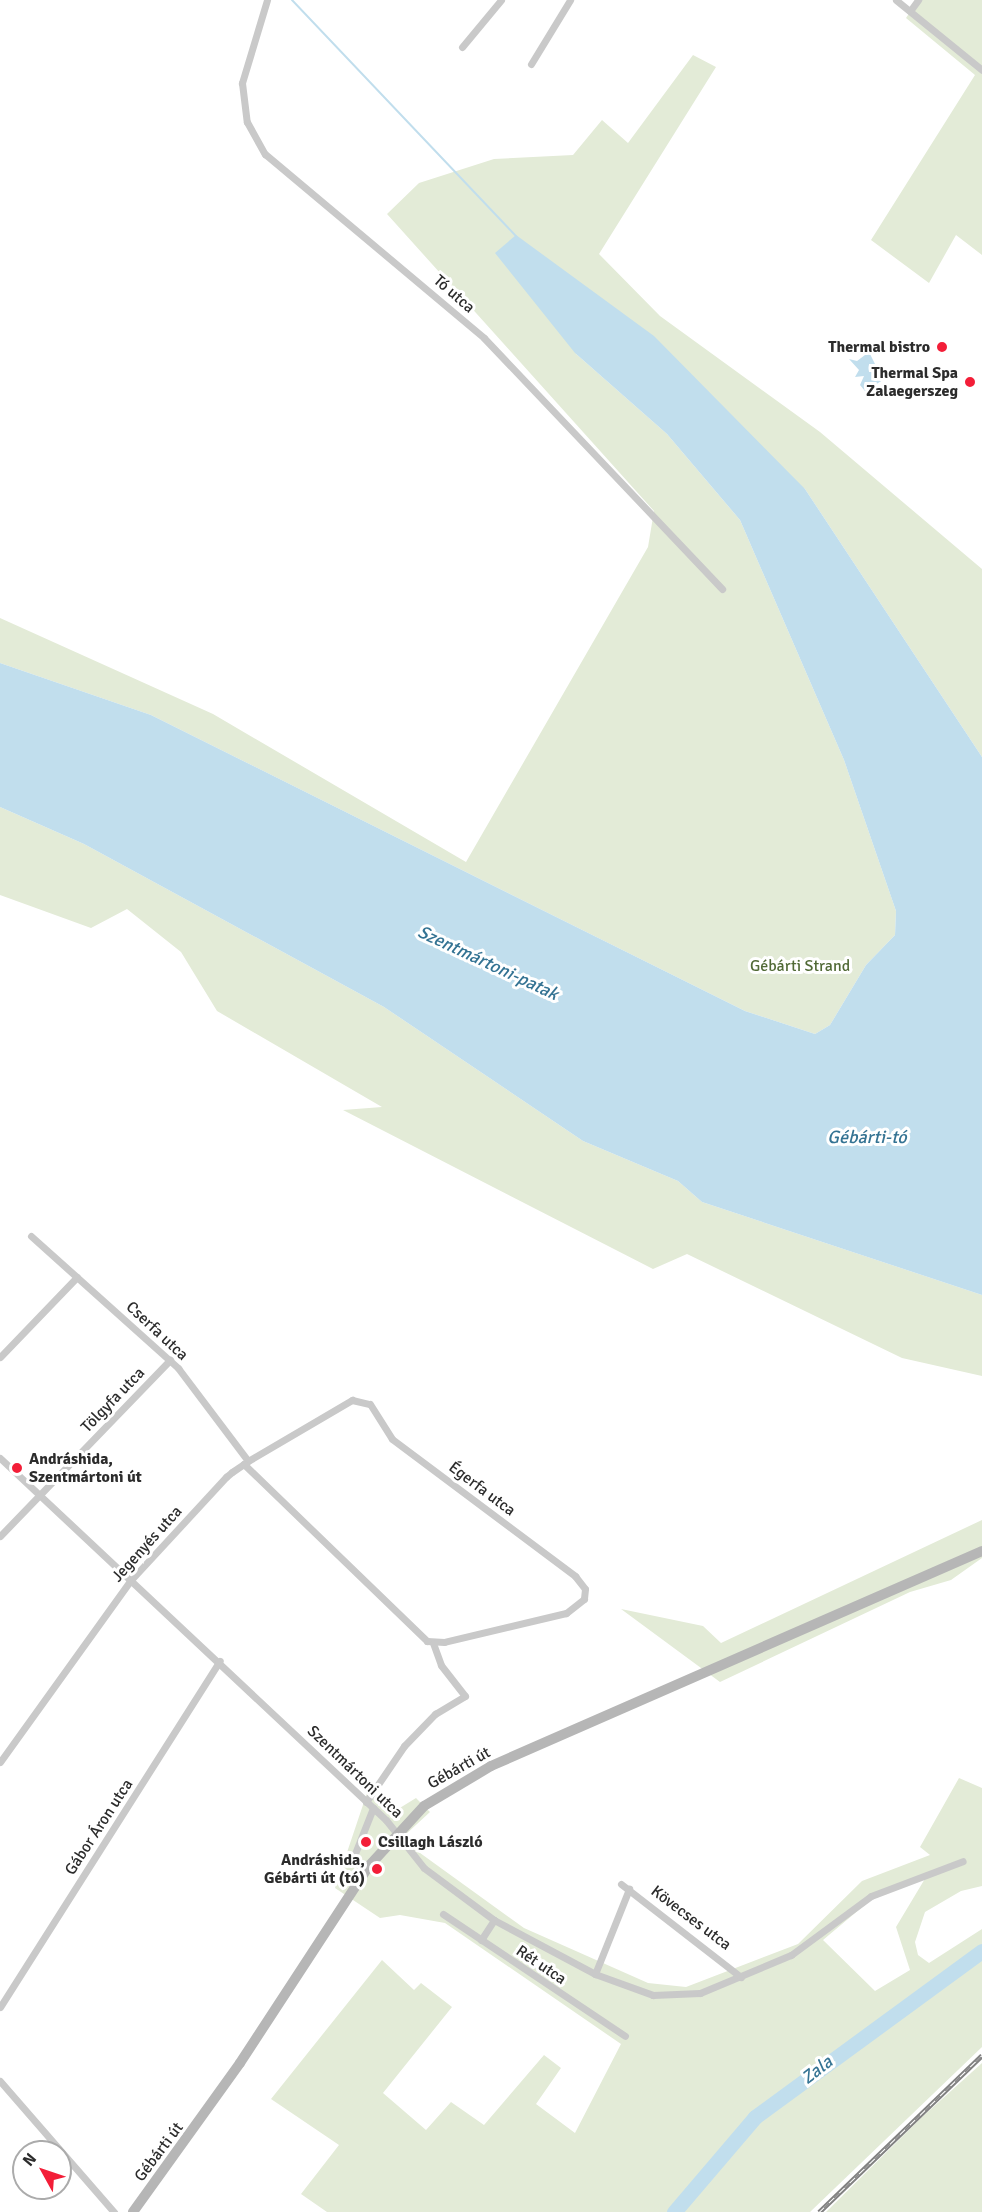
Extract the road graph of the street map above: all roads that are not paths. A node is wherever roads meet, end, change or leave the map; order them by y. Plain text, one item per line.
1 (267, 0) edge
2 (501, 0) edge
3 (570, 0) edge
4 (896, 0) edge
5 (918, 0) edge
6 (910, 11) junction
7 (462, 46) dead end
8 (531, 64) dead end
9 (982, 70) edge
10 (722, 589) dead end
11 (31, 1236) dead end
12 (76, 1277) junction
13 (0, 1357) edge
14 (170, 1360) junction
15 (364, 1401) joint
16 (0, 1458) edge
17 (246, 1463) junction
18 (39, 1495) junction
19 (0, 1536) edge
20 (982, 1551) edge
21 (130, 1581) junction
22 (433, 1643) junction
23 (220, 1661) junction
24 (0, 1762) edge
25 (366, 1802) junction
26 (373, 1808) junction
27 (397, 1831) junction
28 (354, 1856) dead end
29 (963, 1861) dead end
30 (621, 1884) dead end
31 (629, 1889) junction
32 (443, 1914) dead end
33 (494, 1920) junction
34 (481, 1940) junction
35 (595, 1974) junction
36 (741, 1977) junction
37 (0, 2007) edge
38 (625, 2036) dead end
39 (0, 2081) edge
40 (114, 2212) edge
41 (133, 2212) edge

1 - 10 street, Tó utca
2 - 7 street
3 - 8 street
4 - 6 street
5 - 6 street
6 - 9 street
11 - 12 street, Cserfa utca
12 - 13 street
12 - 14 street, Cserfa utca
14 - 17 street, Cserfa utca
14 - 18 street, Tölgyfa utca
15 - 17 street, Jegenyés utca
15 - 22 street, Égerfa utca
16 - 18 street, Szentmártoni utca
17 - 21 street, Jegenyés utca
17 - 22 street, Cserfa utca
18 - 19 street, Tölgyfa utca
18 - 21 street, Szentmártoni utca
20 - 27 main road, Gébárti út
21 - 23 street, Szentmártoni utca
21 - 24 street, Jegenyés utca
22 - 25 street
23 - 25 street, Szentmártoni utca
23 - 37 street, Gábor Áron utca
25 - 26 street, Szentmártoni utca
26 - 27 street, Szentmártoni utca
26 - 28 street
27 - 33 street, Szentmártoni utca
27 - 41 main road, Gébárti út
29 - 36 street, Szentmártoni utca
30 - 31 street, Kövecses utca
31 - 35 street
31 - 36 street, Kövecses utca
32 - 34 street, Rét utca
33 - 34 street
33 - 35 street, Szentmártoni utca
34 - 38 street, Rét utca
35 - 36 street, Szentmártoni utca
39 - 40 street

